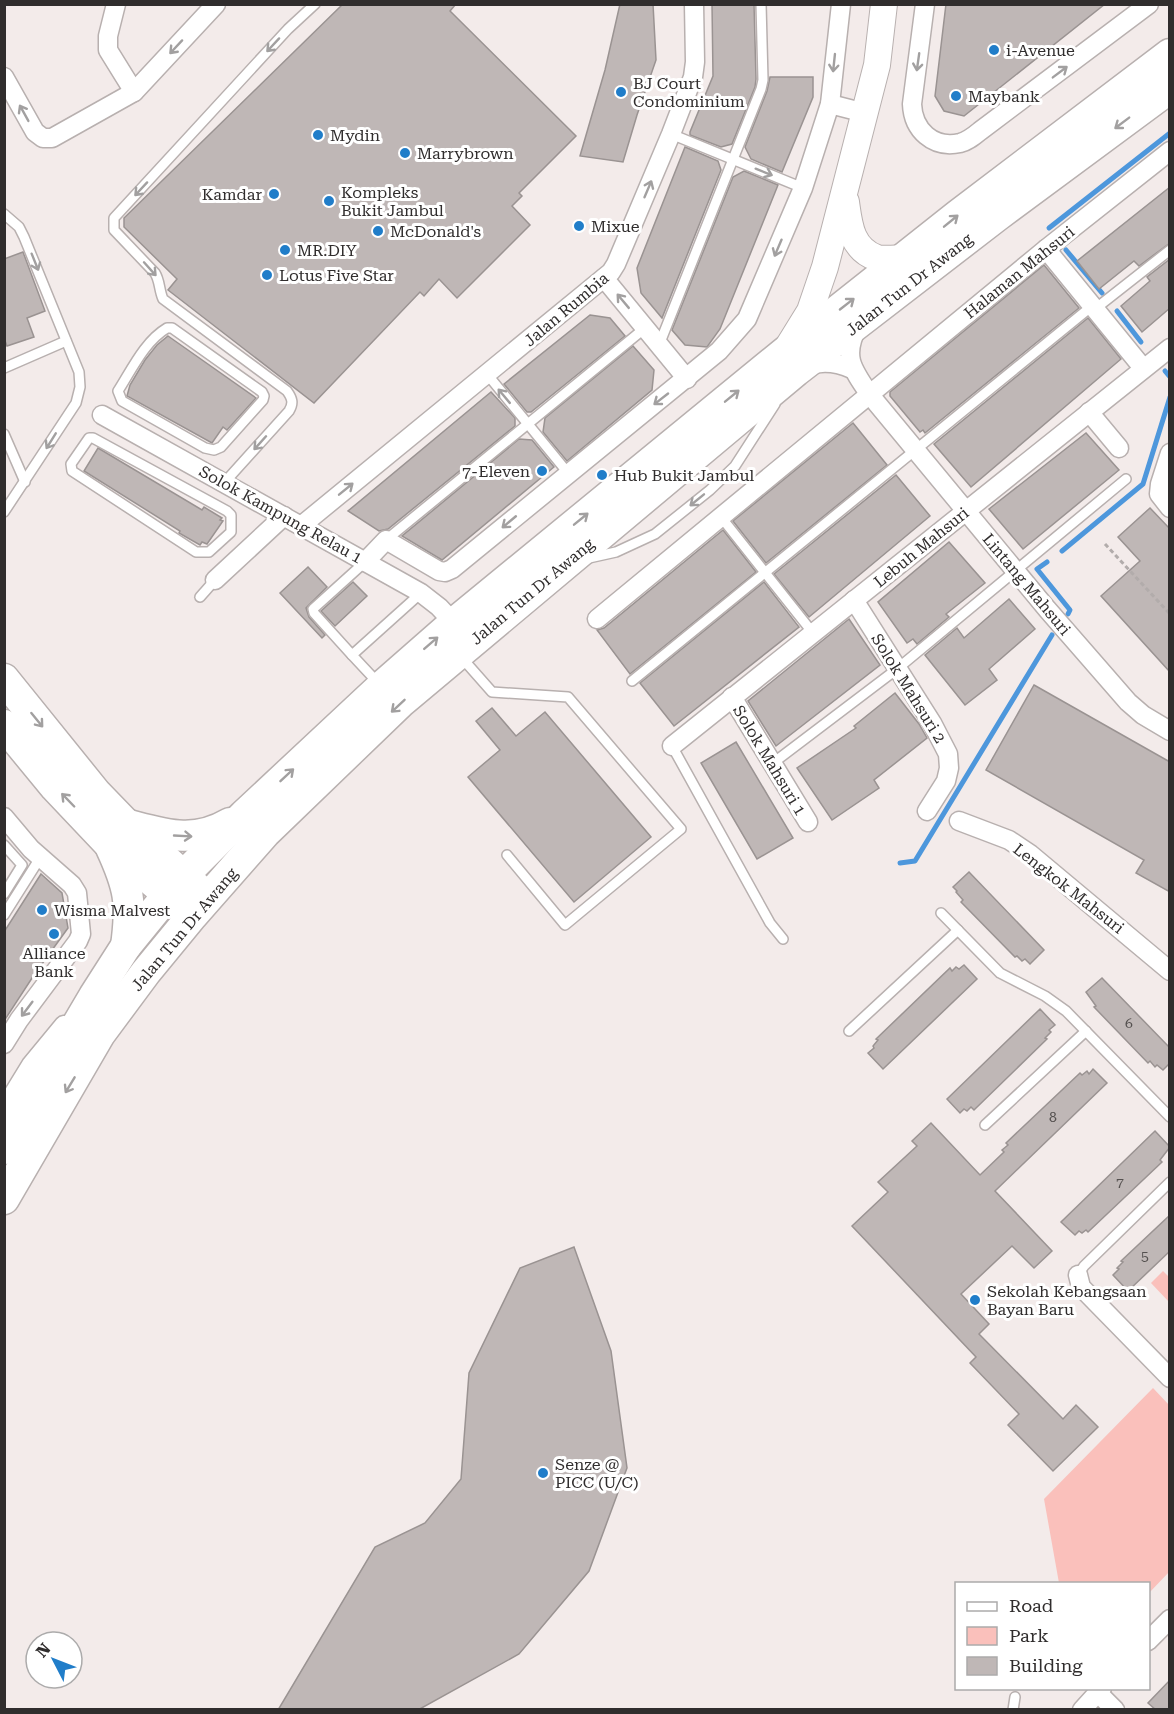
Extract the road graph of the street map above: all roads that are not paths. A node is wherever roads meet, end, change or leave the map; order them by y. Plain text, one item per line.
1 (116, 4) edge
2 (216, 4) edge
3 (315, 4) edge
4 (694, 4) edge
5 (761, 4) edge
6 (841, 4) edge
7 (884, 4) edge
8 (925, 4) edge
9 (1149, 4) edge
10 (1170, 54) edge
11 (4, 77) edge
12 (1170, 88) edge
13 (134, 92) junction
14 (830, 104) junction
15 (865, 113) junction
16 (671, 134) junction
17 (1170, 151) edge
18 (734, 159) junction
19 (804, 188) junction
20 (845, 192) junction
21 (4, 214) edge
22 (1046, 249) junction
23 (1170, 250) edge
24 (906, 258) junction
25 (604, 278) junction
26 (1094, 307) junction
27 (862, 319) junction
28 (645, 328) junction
29 (66, 342) junction
30 (659, 345) junction
31 (1170, 348) edge
32 (790, 362) junction
33 (4, 368) edge
34 (852, 369) junction
35 (1143, 369) junction
36 (487, 374) junction
37 (687, 379) junction
38 (870, 395) junction
39 (122, 401) junction
40 (1089, 412) junction
41 (106, 417) joint
42 (528, 424) junction
43 (4, 434) edge
44 (205, 448) junction
45 (1119, 448) dead end
46 (916, 450) junction
47 (1170, 453) edge
48 (189, 463) junction
49 (568, 473) junction
50 (1126, 479) dead end
51 (171, 480) junction
52 (25, 482) junction
53 (224, 483) junction
54 (1170, 508) edge
55 (966, 511) junction
56 (4, 512) edge
57 (284, 516) junction
58 (721, 517) junction
59 (301, 526) junction
60 (386, 540) junction
61 (365, 562) junction
62 (1015, 571) junction
63 (765, 573) junction
64 (215, 580) joint
65 (422, 593) junction
66 (200, 597) dead end
67 (854, 600) junction
68 (597, 619) dead end
69 (454, 623) junction
70 (813, 633) junction
71 (458, 654) junction
72 (352, 656) junction
73 (897, 669) junction
74 (4, 679) edge
75 (632, 681) dead end
76 (381, 687) junction
77 (732, 697) junction
78 (4, 725) edge
79 (1170, 730) edge
80 (672, 746) joint
81 (773, 763) junction
82 (927, 812) dead end
83 (244, 815) junction
84 (4, 817) edge
85 (958, 821) dead end
86 (808, 822) dead end
87 (117, 834) junction
88 (4, 845) edge
89 (507, 855) dead end
90 (40, 858) junction
91 (175, 885) junction
92 (4, 894) edge
93 (200, 906) junction
94 (940, 913) dead end
95 (4, 915) edge
96 (958, 930) junction
97 (783, 939) dead end
98 (126, 946) junction
99 (1170, 971) edge
100 (94, 996) junction
101 (849, 1031) dead end
102 (1086, 1031) junction
103 (4, 1044) edge
104 (4, 1109) edge
105 (1170, 1117) edge
106 (985, 1125) dead end
107 (4, 1149) edge
108 (1170, 1182) edge
109 (4, 1199) edge
110 (1078, 1275) joint
111 (1170, 1378) edge
112 (1170, 1619) edge
113 (1150, 1640) edge
114 (1100, 1691) edge
115 (1015, 1697) dead end
116 (1013, 1710) edge
117 (1082, 1710) edge
118 (1115, 1710) edge

1 - 13 street
2 -> 13 street
3 -> 53 lane
4 - 16 street, Jalan Rumbia
5 - 18 lane
6 -> 14 street
7 - 15 street
8 -> 9 street
24 -> 10 main road, Jalan Tun Dr Awang
13 -> 11 street
12 -> 27 main road, Jalan Tun Dr Awang
14 - 15 street
14 - 19 street
15 - 20 street
16 - 18 lane
25 -> 16 street, Jalan Rumbia
17 - 22 street, Halaman Mahsuri
18 -> 19 lane
18 - 30 lane
19 -> 37 street
20 - 24 street
20 - 32 street
21 -> 29 lane
22 - 26 street
22 - 38 street, Halaman Mahsuri
23 - 26 lane
32 -> 24 main road, Jalan Tun Dr Awang
28 -> 25 street
25 - 36 street, Jalan Rumbia
26 - 35 street
26 - 46 lane
27 - 32 main road, Jalan Tun Dr Awang
27 - 34 street
28 - 30 street
28 - 42 lane
29 - 33 lane
29 -> 52 lane
30 - 37 street
31 - 35 street, Lebuh Mahsuri
32 - 34 street
69 -> 32 main road, Jalan Tun Dr Awang
32 - 71 main road, Jalan Tun Dr Awang
34 - 38 street, Lintang Mahsuri
35 - 40 street, Lebuh Mahsuri
42 -> 36 lane
59 -> 36 street, Jalan Rumbia
37 -> 49 street
38 - 46 street, Lintang Mahsuri
38 - 58 street
39 - 41 lane
39 - 44 lane
39 - 44 lane
40 - 45 street
40 - 55 street, Lebuh Mahsuri
41 - 48 street, Solok Kampung Relau 1
42 - 49 lane
42 - 60 lane
43 - 52 lane
44 - 48 lane
46 - 55 street, Lintang Mahsuri
46 - 63 lane
47 - 54 street
48 - 51 lane
48 - 53 street, Solok Kampung Relau 1
49 -> 60 street
50 - 62 lane
51 - 51 lane
52 - 56 lane
53 - 57 street, Solok Kampung Relau 1
55 - 62 street, Lintang Mahsuri
55 - 67 street, Lebuh Mahsuri
57 - 59 street, Solok Kampung Relau 1
57 - 64 street
58 - 63 lane
58 - 68 street
59 - 61 street, Solok Kampung Relau 1
60 - 61 street
61 - 65 street, Solok Kampung Relau 1
61 - 72 lane
62 - 73 lane
62 - 79 street, Lintang Mahsuri
63 - 70 lane
63 - 75 lane
64 - 66 lane
65 - 69 street, Solok Kampung Relau 1
65 - 72 lane
67 - 70 street, Lebuh Mahsuri
67 - 73 street, Solok Mahsuri 2
76 -> 69 main road, Jalan Tun Dr Awang
70 - 77 street, Lebuh Mahsuri
71 - 89 lane
71 -> 93 main road, Jalan Tun Dr Awang
72 - 76 lane
73 - 81 lane
73 - 82 street, Solok Mahsuri 2
74 -> 87 main road
83 -> 76 main road, Jalan Tun Dr Awang
77 - 80 street, Lebuh Mahsuri
77 - 81 street, Solok Mahsuri 1
87 -> 78 main road
80 - 97 lane
81 - 86 street, Solok Mahsuri 1
87 -> 83 main road
83 - 91 main road, Jalan Tun Dr Awang
84 - 90 street
85 - 99 street, Lengkok Mahsuri
87 - 91 main road
87 - 98 main road
88 - 92 lane
90 - 95 lane
90 -> 103 street
91 - 93 main road
91 - 98 main road, Jalan Tun Dr Awang
93 -> 109 main road, Jalan Tun Dr Awang
94 - 96 lane
96 - 101 lane
96 - 102 lane
98 - 100 main road, Jalan Tun Dr Awang
100 - 104 street
100 - 107 main road, Jalan Tun Dr Awang
102 - 105 lane
102 - 106 lane
108 - 110 lane
110 - 111 street
112 - 113 street
114 - 117 street
114 - 118 street
115 - 116 lane

